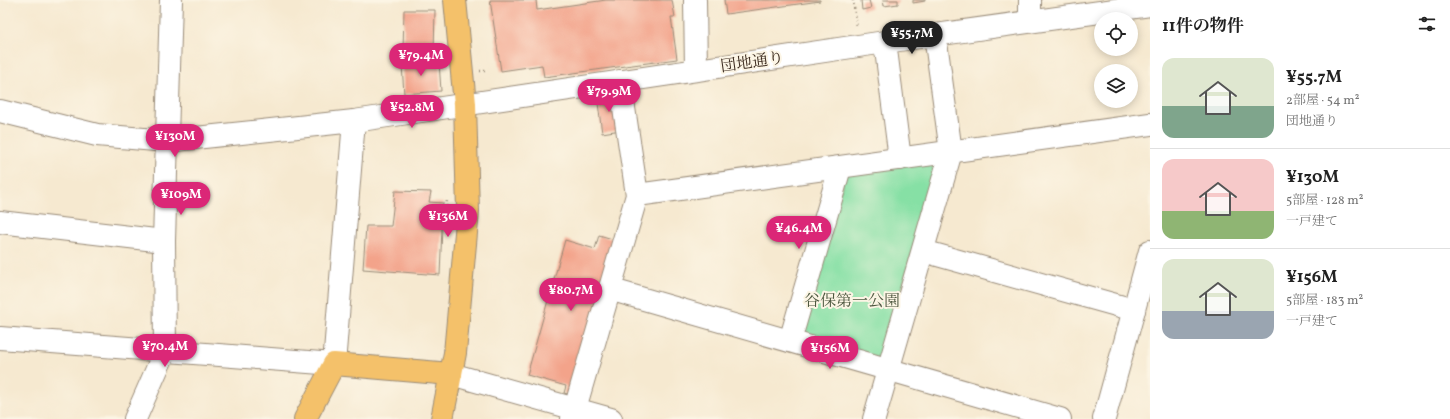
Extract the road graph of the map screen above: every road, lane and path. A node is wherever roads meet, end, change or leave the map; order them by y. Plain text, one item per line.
1 (171, 0) edge
2 (454, 0) edge
3 (695, 0) edge
4 (853, 0) edge
5 (1150, 5) edge
6 (1030, 10) edge
7 (935, 34) junction
8 (885, 42) junction
9 (860, 45) junction
10 (696, 70) junction
11 (620, 81) junction
12 (465, 104) junction
13 (0, 111) edge
14 (354, 121) junction
15 (1150, 124) edge
16 (167, 141) junction
17 (951, 152) junction
18 (900, 159) junction
19 (840, 168) junction
20 (447, 194) dead end
21 (637, 195) junction
22 (0, 222) edge
23 (445, 233) dead end
24 (164, 242) junction
25 (923, 251) junction
26 (1150, 251) edge
27 (609, 289) junction
28 (1134, 310) junction
29 (0, 338) edge
30 (790, 341) junction
31 (165, 351) junction
32 (334, 364) junction
33 (889, 370) junction
34 (451, 374) junction
35 (574, 414) edge
36 (135, 419) edge
37 (305, 419) edge
38 (442, 419) edge
39 (611, 419) edge
40 (874, 419) edge
41 (1060, 419) edge
42 (1104, 419) edge

1 - 16 street
2 - 12 main road
3 - 10 street
4 - 9 path
5 - 6 street, 団地通り
6 - 7 street, 団地通り
7 - 8 street, 団地通り
7 - 17 street
8 - 9 street, 団地通り
8 - 18 street
9 - 10 street, 団地通り
10 - 11 street, 団地通り
11 - 12 street, 団地通り
11 - 21 street
12 - 14 street, 団地通り
12 - 34 main road
13 - 16 street, 団地通り
14 - 16 street, 団地通り
14 - 32 street
15 - 17 street
16 - 24 street
17 - 18 street
17 - 25 street
18 - 19 street
19 - 21 street
19 - 30 street
20 - 23 path
21 - 27 street
22 - 24 street
24 - 31 street
25 - 28 street
25 - 33 street
26 - 28 street
27 - 30 street
27 - 35 street
28 - 42 street
29 - 31 street
30 - 33 street
31 - 32 street
31 - 36 street
32 - 34 main road
32 - 37 main road
33 - 40 street
33 - 41 street
34 - 35 street
34 - 38 main road
35 - 39 street

